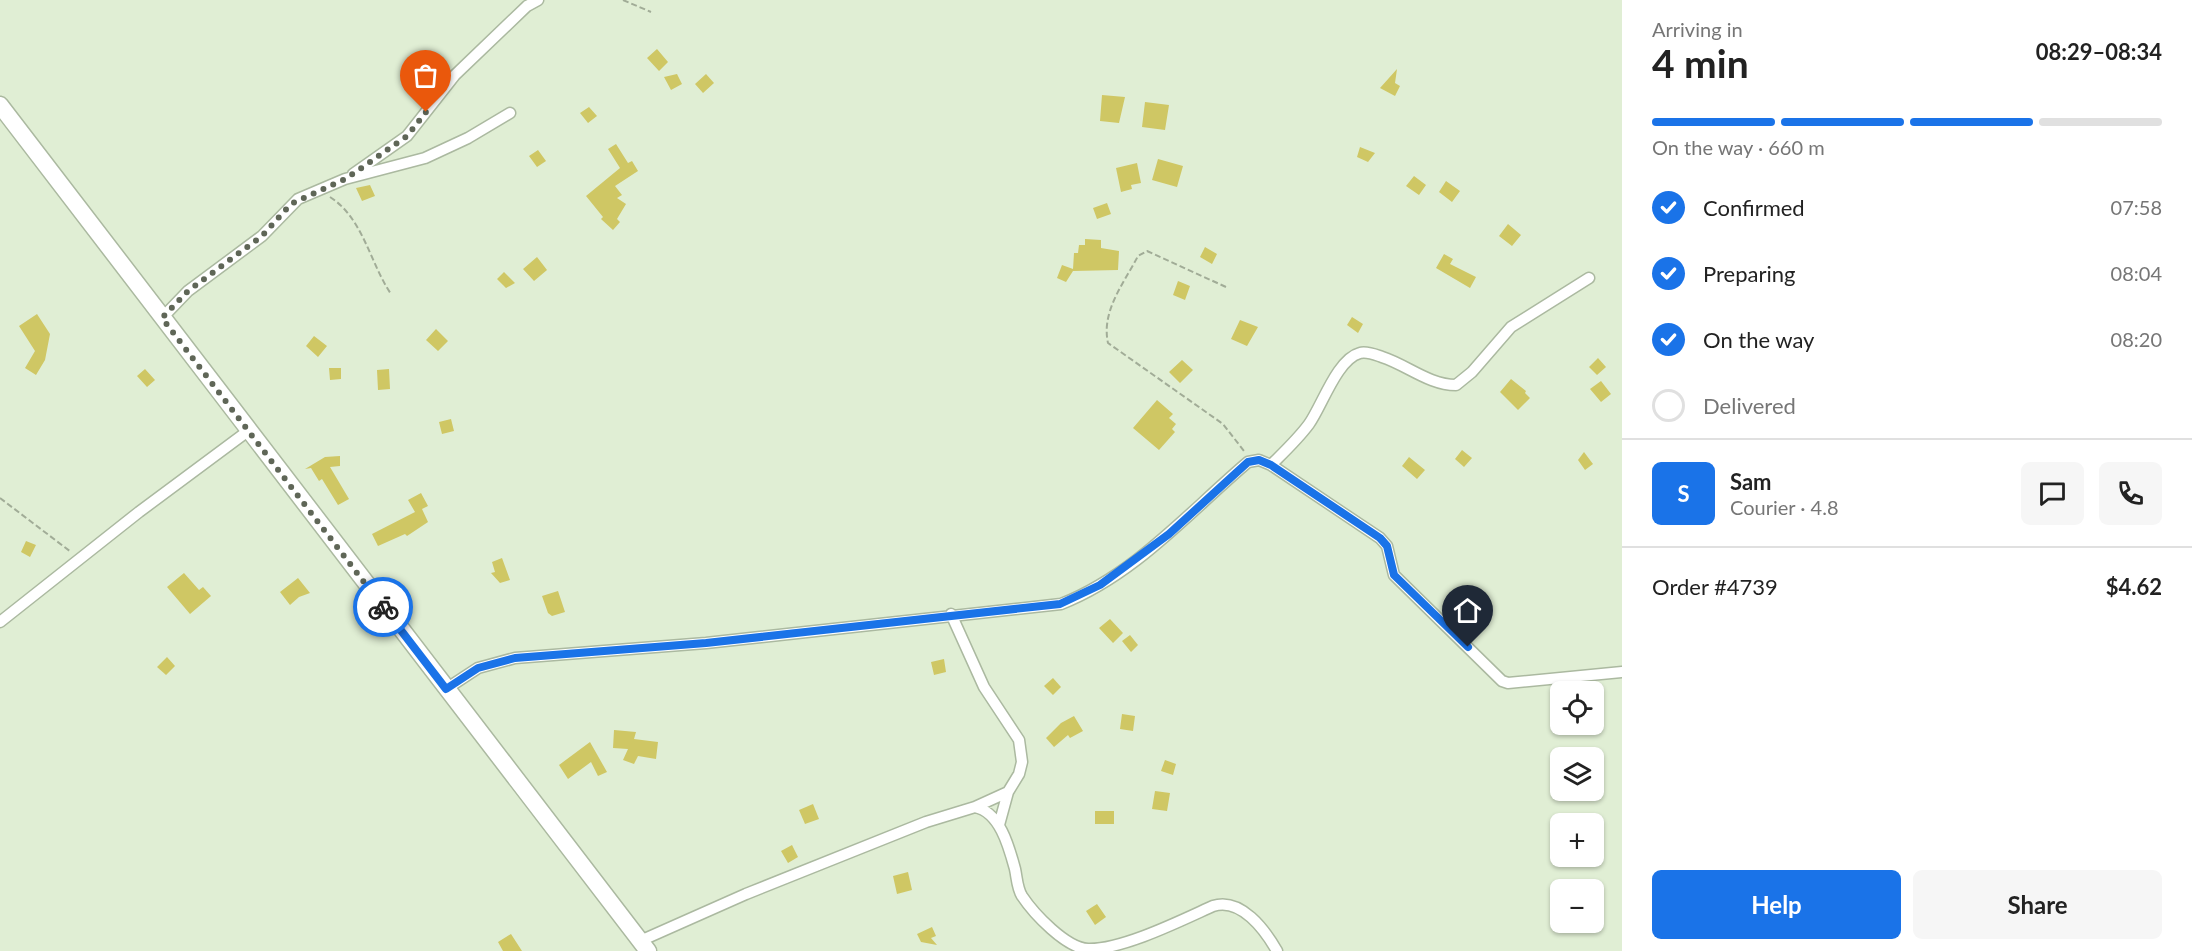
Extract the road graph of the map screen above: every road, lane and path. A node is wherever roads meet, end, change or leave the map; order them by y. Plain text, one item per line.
1 (538, 0) edge
2 (623, 0) edge
3 (651, 12) dead end
4 (0, 105) edge
5 (510, 113) dead end
6 (345, 179) junction
7 (319, 190) junction
8 (1588, 278) dead end
9 (1226, 287) dead end
10 (392, 294) dead end
11 (162, 318) junction
12 (248, 431) junction
13 (1248, 462) junction
14 (1271, 465) junction
15 (0, 498) edge
16 (81, 559) junction
17 (951, 614) junction
18 (0, 622) edge
19 (1622, 672) edge
20 (446, 689) junction
21 (1008, 792) junction
22 (975, 807) junction
23 (999, 825) junction
24 (644, 946) edge
25 (1277, 951) edge

1 - 6 street
2 - 3 path
4 - 11 highway
5 - 6 street
6 - 7 street
7 - 10 path
7 - 11 street
8 - 14 street
9 - 13 path
11 - 12 highway
12 - 16 street
12 - 20 highway
13 - 14 street
13 - 17 street
14 - 19 street
15 - 16 path
16 - 18 street
17 - 20 street
17 - 21 street
20 - 24 highway
21 - 22 street
21 - 23 street
22 - 23 street
22 - 24 street
23 - 25 street

